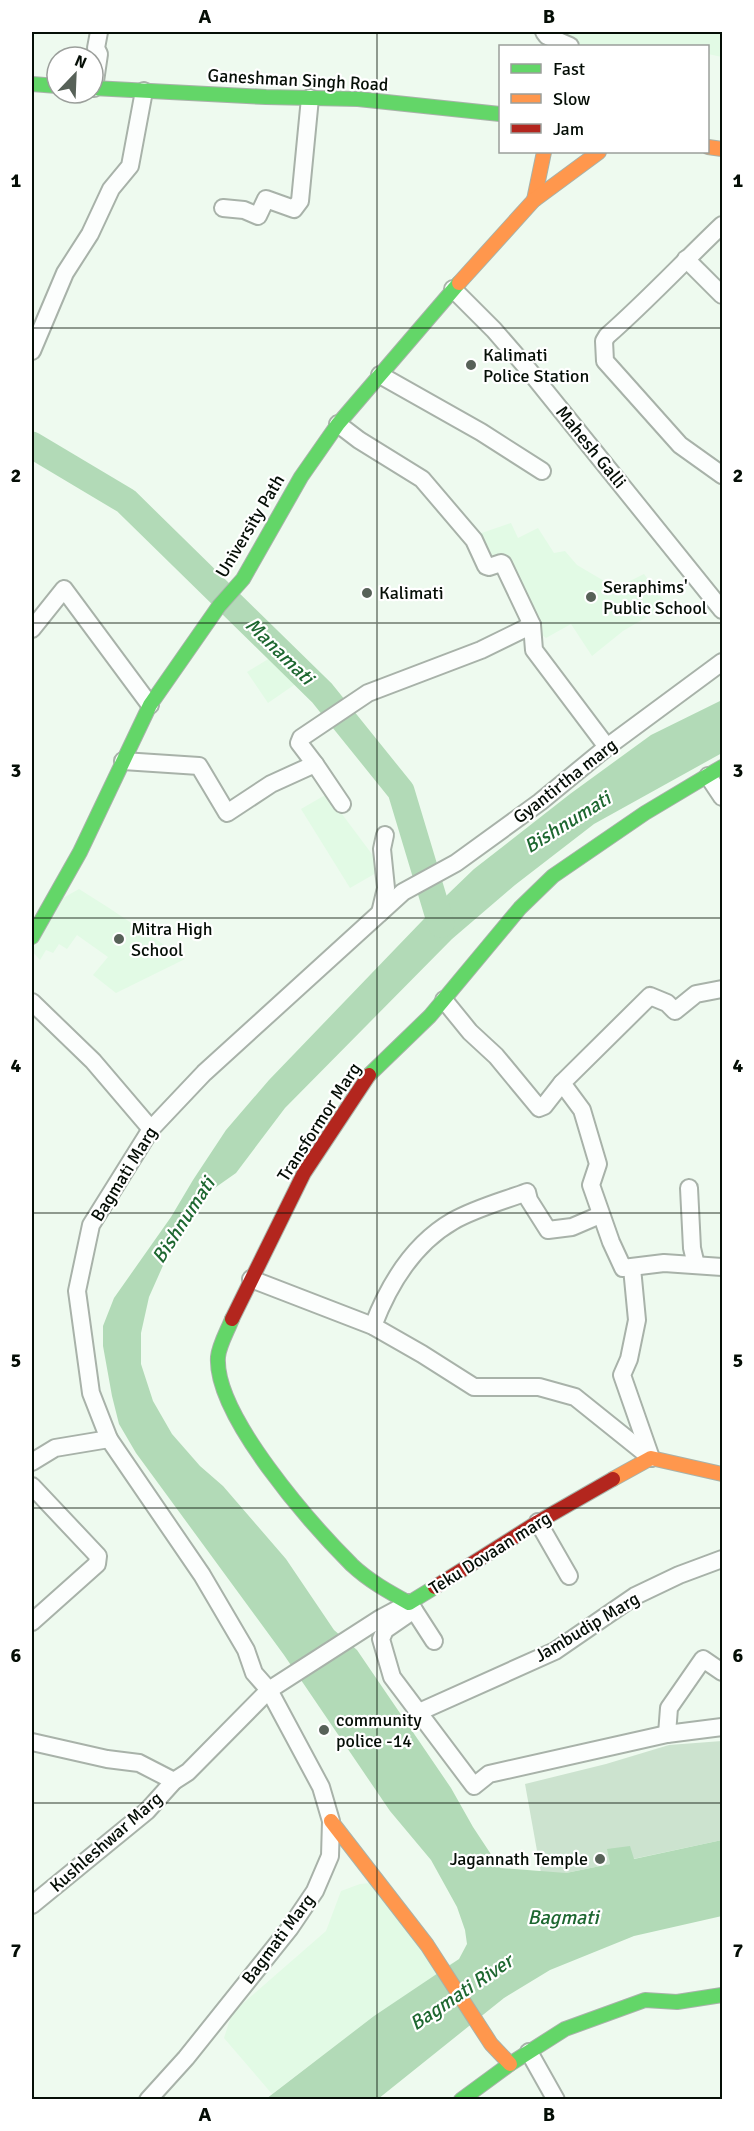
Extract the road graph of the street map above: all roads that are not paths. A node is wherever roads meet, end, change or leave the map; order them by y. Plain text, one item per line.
1 (544, 32) edge
2 (568, 45) edge
3 (105, 89) edge
4 (144, 91) junction
5 (310, 98) junction
6 (499, 114) edge
7 (544, 153) edge
8 (598, 153) edge
9 (534, 200) junction
10 (223, 208) dead end
11 (723, 225) edge
12 (686, 259) junction
13 (453, 289) junction
14 (723, 295) edge
15 (32, 351) edge
16 (380, 375) junction
17 (338, 424) junction
18 (542, 471) dead end
19 (723, 475) edge
20 (720, 601) edge
21 (532, 625) junction
22 (32, 629) edge
23 (723, 662) edge
24 (150, 705) junction
25 (607, 747) junction
26 (123, 761) junction
27 (315, 764) junction
28 (715, 772) edge
29 (723, 797) edge
30 (342, 804) dead end
31 (385, 835) dead end
32 (403, 892) joint
33 (380, 913) junction
34 (32, 938) edge
35 (723, 989) edge
36 (444, 1000) junction
37 (32, 1002) edge
38 (562, 1083) junction
39 (151, 1128) junction
40 (689, 1188) dead end
41 (600, 1215) junction
42 (696, 1264) junction
43 (723, 1267) edge
44 (632, 1268) junction
45 (251, 1279) junction
46 (373, 1326) junction
47 (109, 1439) junction
48 (651, 1458) junction
49 (32, 1462) edge
50 (723, 1474) edge
51 (32, 1486) edge
52 (538, 1522) junction
53 (723, 1559) edge
54 (569, 1576) dead end
55 (412, 1607) junction
56 (32, 1622) edge
57 (434, 1641) dead end
58 (723, 1672) edge
59 (269, 1690) junction
60 (419, 1712) junction
61 (723, 1727) edge
62 (666, 1734) junction
63 (32, 1742) edge
64 (174, 1781) junction
65 (331, 1821) junction
66 (32, 1905) edge
67 (723, 1995) edge
68 (529, 2052) junction
69 (510, 2064) junction
70 (148, 2100) edge
71 (461, 2100) edge
72 (556, 2100) edge

1 - 2 street
3 - 4 main road, Ganeshman Singh Road
4 - 5 main road, Ganeshman Singh Road
4 - 15 street
5 - 6 main road, Ganeshman Singh Road
5 - 10 street
7 - 9 main road
8 - 9 main road, University Path
9 - 13 main road, University Path
11 - 12 street
12 - 14 street
12 - 19 street
13 - 16 main road, University Path
13 - 20 street, Mahesh Galli
16 - 17 main road, University Path
16 - 18 street
17 - 21 street
17 - 24 main road, University Path
21 - 25 street
21 - 27 street
22 - 24 street
23 - 25 street, Gyantirtha marg
24 - 26 main road, University Path
25 - 32 street, Gyantirtha marg
26 - 27 street
26 - 34 main road, University Path
27 - 30 street
28 - 29 street
28 - 36 main road, Transformor Marg
31 - 33 street
32 - 33 street, Bagmati Marg
33 - 39 street, Bagmati Marg
35 - 38 street
36 - 38 street
36 - 45 main road, Transformor Marg
37 - 39 street
38 - 41 street
39 - 47 street, Bagmati Marg
40 - 42 street
41 - 44 street
41 - 46 street
42 - 43 street
42 - 44 street
44 - 48 street
45 - 46 street
45 - 55 main road, Transformor Marg
46 - 48 street
47 - 49 street
47 - 59 street, Bagmati Marg
48 - 50 main road
48 - 52 main road, Teku Dovaan marg
51 - 56 street
52 - 54 street
52 - 55 main road, Teku Dovaan marg
53 - 60 street, Jambudip Marg
55 - 57 street
55 - 59 street, Teku Dovaan marg
55 - 60 street
58 - 62 street
59 - 64 street
59 - 65 street, Bagmati Marg
60 - 62 street
61 - 62 street
63 - 64 street, Kushleshwar Marg
64 - 66 street, Kushleshwar Marg
65 - 69 main road
65 - 70 street, Bagmati Marg
67 - 68 main road
68 - 69 main road
68 - 72 street
69 - 71 main road

